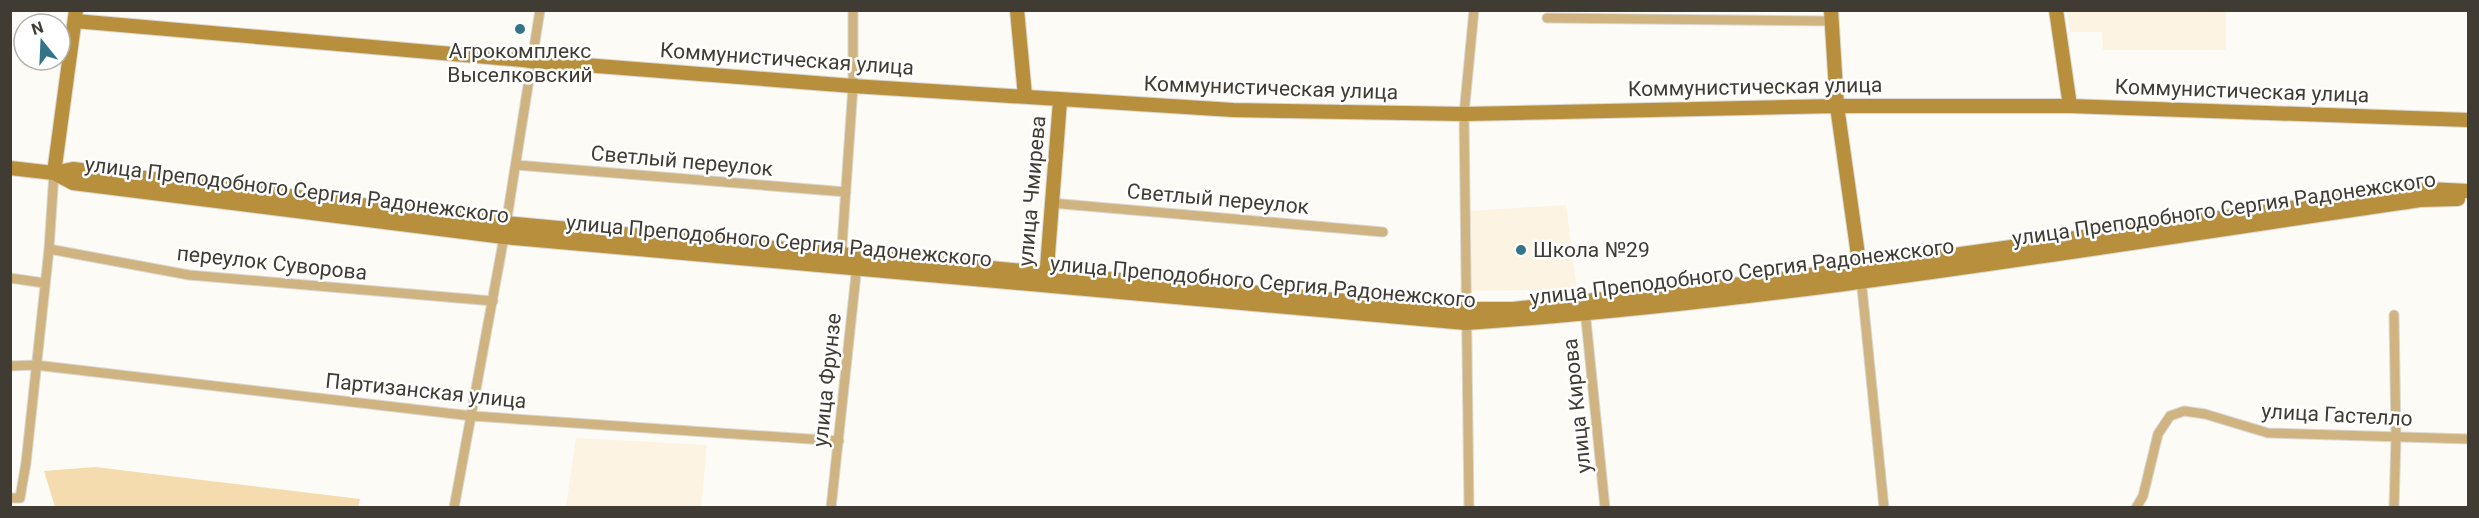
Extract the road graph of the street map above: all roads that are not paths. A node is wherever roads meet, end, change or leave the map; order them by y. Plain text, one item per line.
1 (540, 10) edge
2 (853, 10) edge
3 (1017, 10) edge
4 (1474, 10) edge
5 (2056, 10) edge
6 (75, 16) edge
7 (1832, 16) edge
8 (1546, 18) dead end
9 (533, 61) junction
10 (853, 86) junction
11 (1025, 96) junction
12 (1060, 101) junction
13 (1837, 106) junction
14 (2070, 106) junction
15 (1464, 114) junction
16 (2469, 120) edge
17 (516, 165) junction
18 (10, 168) edge
19 (54, 173) junction
20 (2469, 191) edge
21 (846, 192) junction
22 (2469, 199) edge
23 (1051, 203) junction
24 (506, 223) junction
25 (1383, 232) dead end
26 (504, 237) junction
27 (49, 249) junction
28 (841, 261) junction
29 (857, 262) junction
30 (1860, 276) junction
31 (10, 278) edge
32 (1046, 279) junction
33 (44, 283) junction
34 (493, 301) junction
35 (1585, 308) junction
36 (2394, 315) dead end
37 (1466, 316) junction
38 (36, 365) junction
39 (10, 366) edge
40 (472, 416) junction
41 (2396, 438) junction
42 (2469, 439) edge
43 (839, 441) junction
44 (15, 498) edge
45 (454, 507) edge
46 (831, 507) edge
47 (1469, 507) edge
48 (1605, 507) edge
49 (1884, 507) edge
50 (2136, 507) edge
51 (2394, 507) edge

1 - 9 street
2 - 10 street
3 - 11 street, улица Чмирева
4 - 15 street
5 - 14 street
6 - 9 street, Коммунистическая улица
6 - 19 street
7 - 8 street
7 - 13 street
9 - 10 street, Коммунистическая улица
9 - 17 street
10 - 11 street, Коммунистическая улица
10 - 21 street
11 - 12 street, Коммунистическая улица
12 - 15 street, Коммунистическая улица
12 - 23 street, улица Чмирева
13 - 14 street, Коммунистическая улица
13 - 15 street, Коммунистическая улица
13 - 30 street
14 - 16 street, Коммунистическая улица
15 - 37 street
17 - 21 street, Светлый переулок
17 - 24 street
18 - 19 street, улица Преподобного Сергия Радонежского
19 - 24 street, улица Преподобного Сергия Радонежского
19 - 26 street, улица Преподобного Сергия Радонежского
19 - 27 street
20 - 30 street, улица Преподобного Сергия Радонежского
21 - 28 street
22 - 30 street, улица Преподобного Сергия Радонежского
23 - 25 street, Светлый переулок
23 - 32 street, улица Чмирева
24 - 26 street
24 - 28 street, улица Преподобного Сергия Радонежского
26 - 28 street, улица Преподобного Сергия Радонежского
26 - 34 street
27 - 33 street
27 - 34 street, переулок Суворова
28 - 29 street, улица Преподобного Сергия Радонежского
29 - 32 street, улица Преподобного Сергия Радонежского
29 - 43 street, улица Фрунзе
30 - 35 street, улица Преподобного Сергия Радонежского
30 - 49 street
31 - 33 street
32 - 37 street, улица Преподобного Сергия Радонежского
33 - 38 street
34 - 40 street
35 - 37 street, улица Преподобного Сергия Радонежского
35 - 48 street, улица Кирова
36 - 41 street
37 - 47 street
38 - 39 street, Партизанская улица
38 - 40 street, Партизанская улица
38 - 44 street
40 - 43 street, Партизанская улица
40 - 45 street
41 - 42 street, улица Гастелло
41 - 50 street, улица Гастелло
41 - 51 street
43 - 46 street, улица Фрунзе

